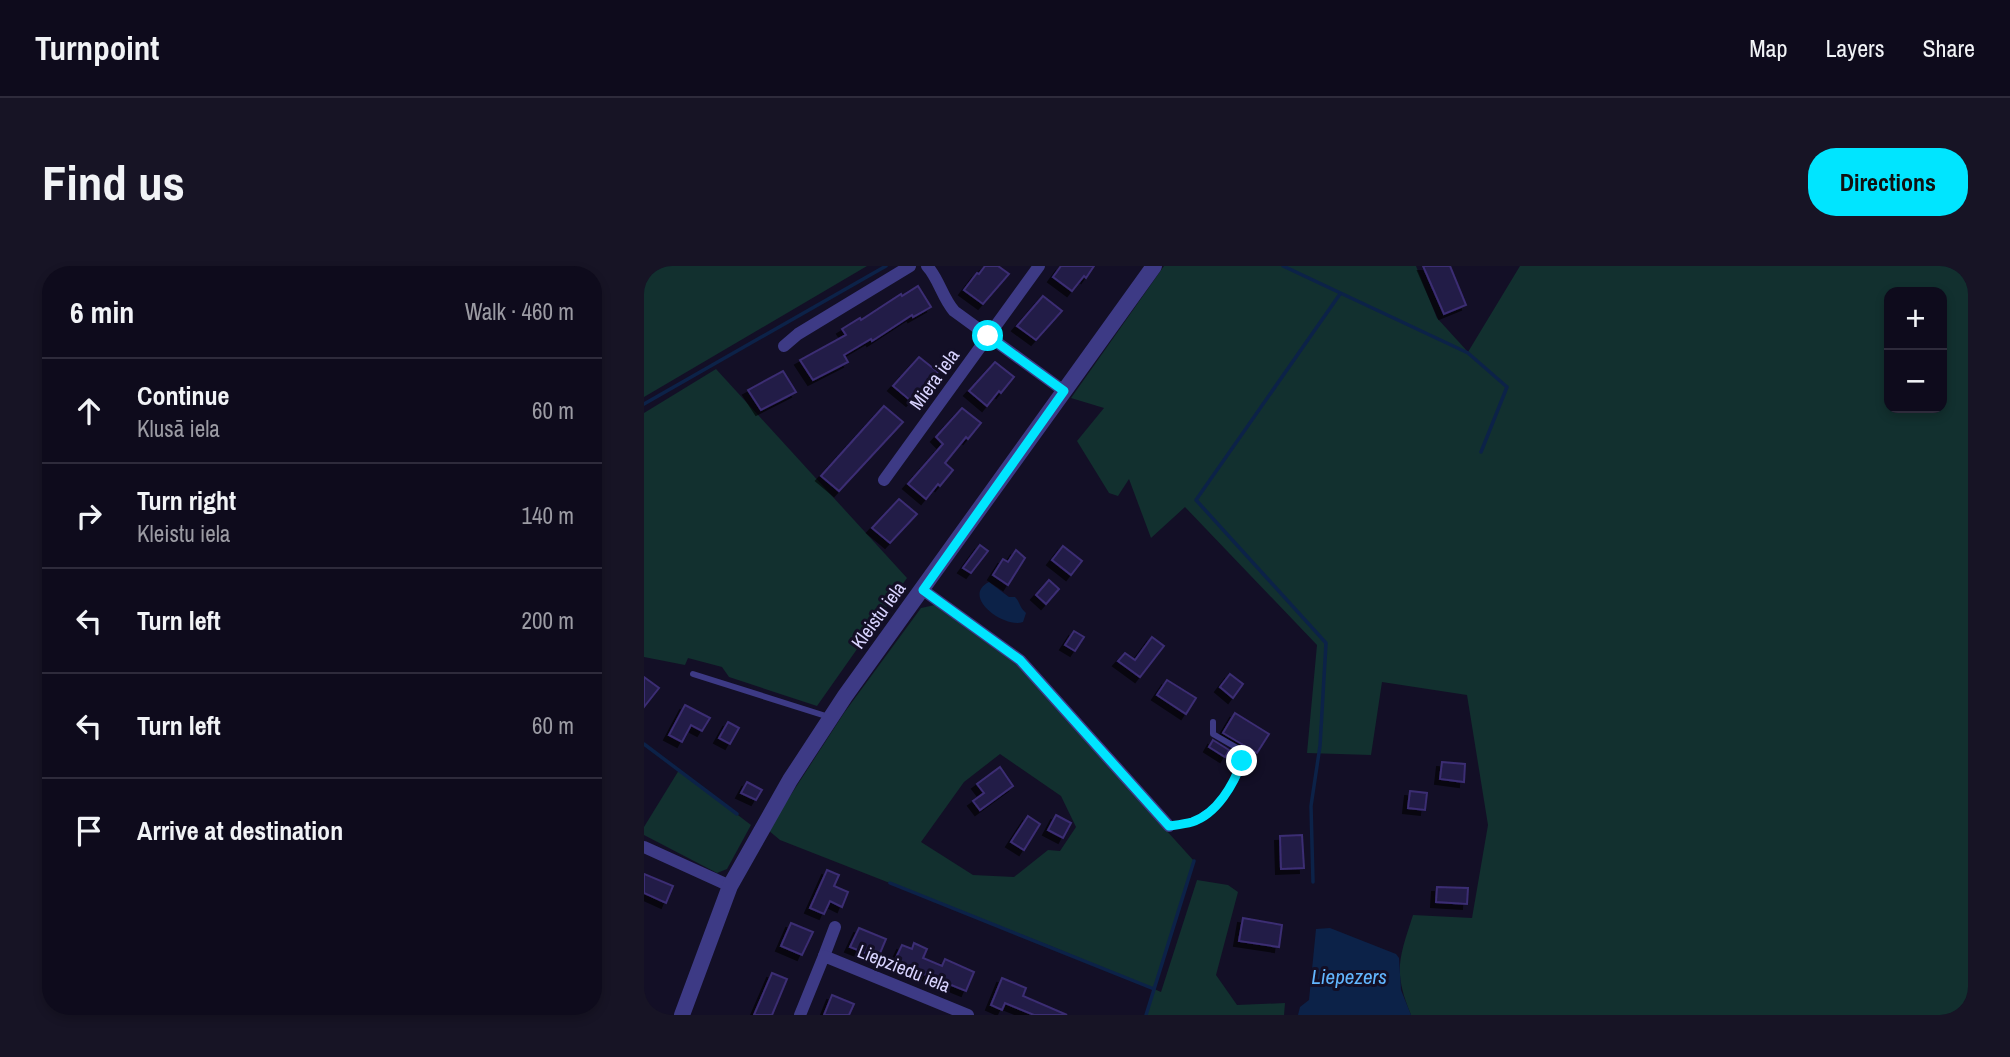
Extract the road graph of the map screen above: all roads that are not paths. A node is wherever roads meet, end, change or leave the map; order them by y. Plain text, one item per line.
1 (910, 266) edge
2 (927, 266) edge
3 (1039, 266) edge
4 (1154, 266) edge
5 (988, 336) junction
6 (784, 346) dead end
7 (1064, 391) junction
8 (884, 480) dead end
9 (923, 590) junction
10 (693, 674) dead end
11 (831, 718) junction
12 (1213, 722) dead end
13 (1169, 826) joint
14 (644, 847) edge
15 (730, 886) junction
16 (835, 927) dead end
17 (824, 956) junction
18 (684, 1014) edge
19 (800, 1015) edge
20 (968, 1015) edge

1 - 6 street
2 - 5 street
3 - 5 street, Miera iela
4 - 7 street, Kleistu iela
5 - 7 street
5 - 8 street, Miera iela
7 - 9 street, Kleistu iela
9 - 11 street, Kleistu iela
9 - 13 street
10 - 11 lane
11 - 15 street, Kleistu iela
12 - 13 lane
14 - 15 street
15 - 18 street, Kleistu iela
16 - 17 street
17 - 19 street
17 - 20 street, Liepziedu iela

